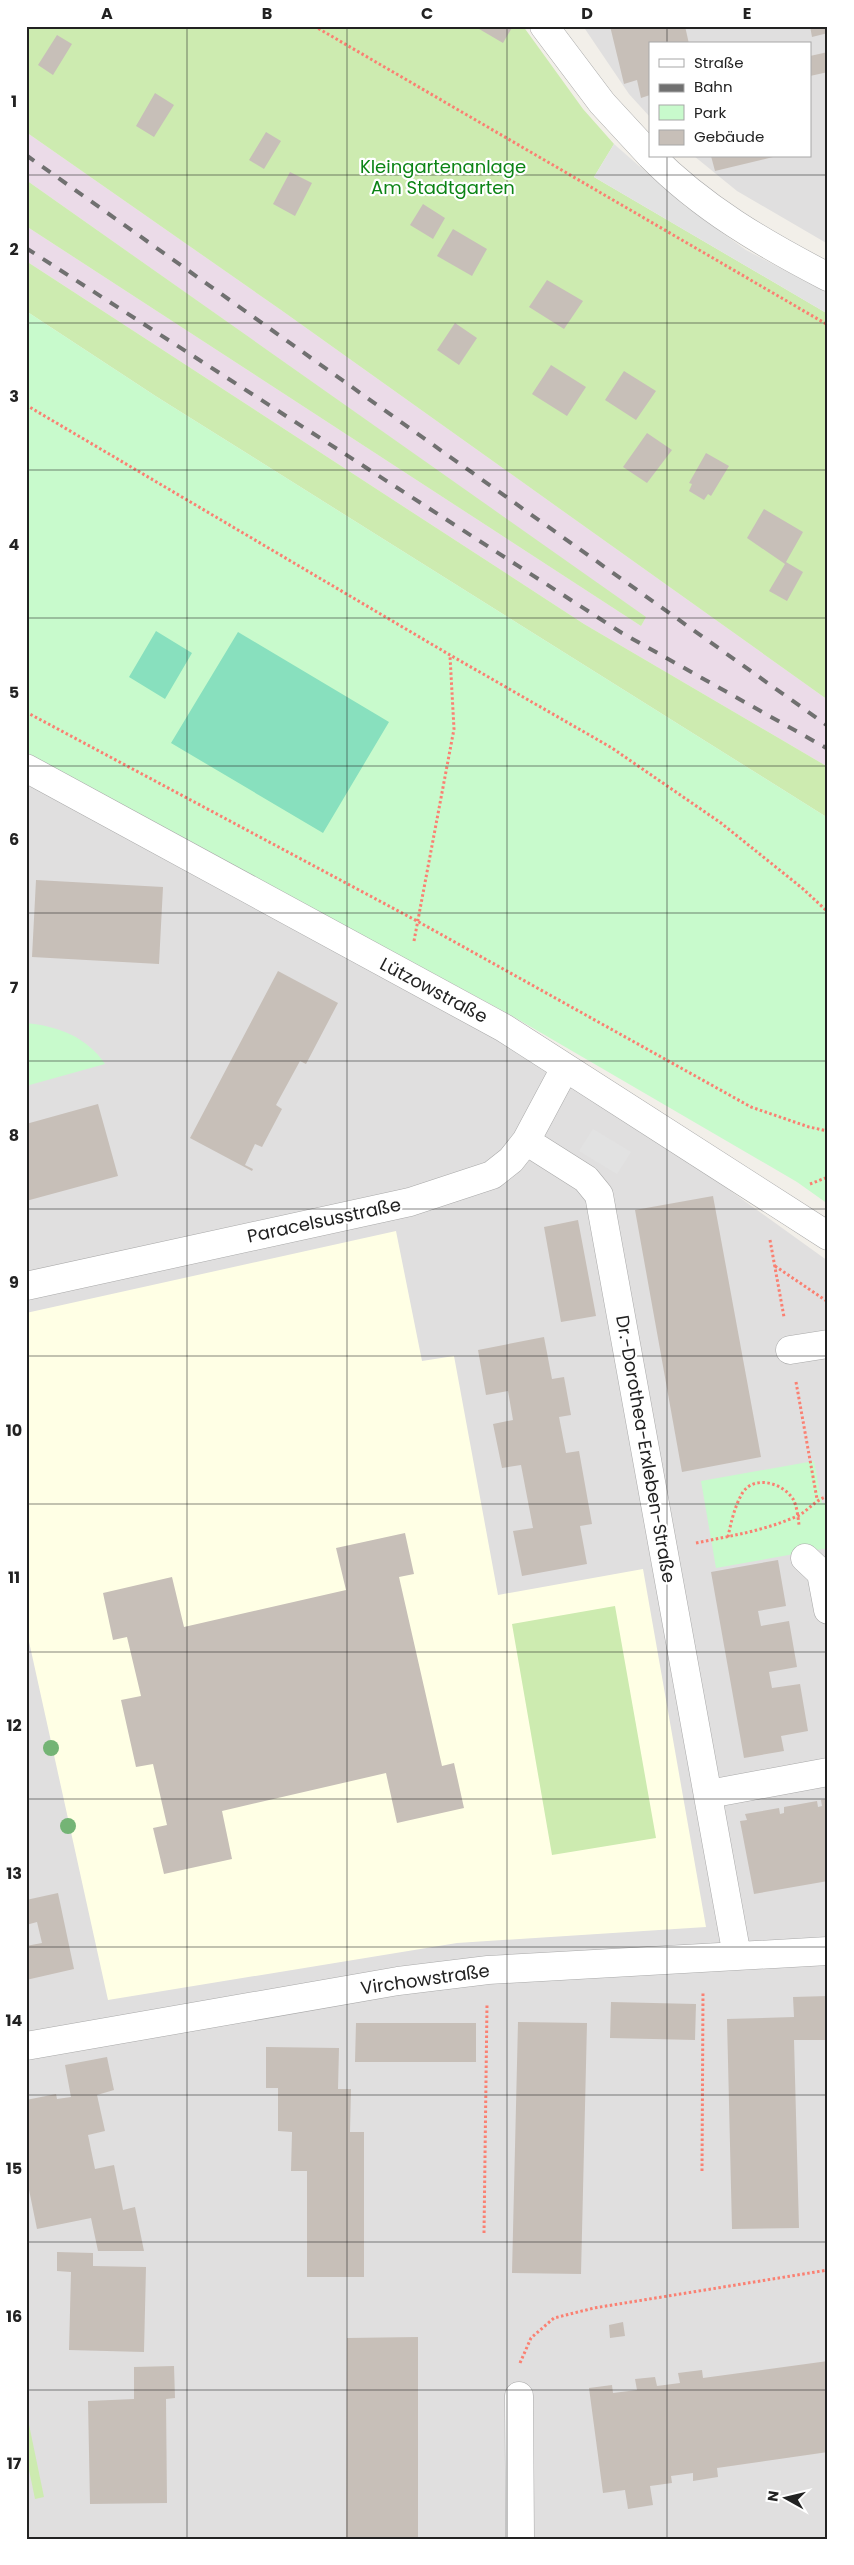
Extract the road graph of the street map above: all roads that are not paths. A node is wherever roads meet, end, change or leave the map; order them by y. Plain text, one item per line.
1 (544, 26) edge
2 (649, 154) edge
3 (653, 158) edge
4 (828, 276) edge
5 (26, 768) edge
6 (565, 1068) junction
7 (526, 1141) junction
8 (828, 1236) edge
9 (26, 1286) edge
10 (828, 1344) edge
11 (790, 1350) dead end
12 (805, 1558) dead end
13 (828, 1610) edge
14 (828, 1772) edge
15 (709, 1794) junction
16 (828, 1951) edge
17 (737, 1956) junction
18 (26, 2046) edge
19 (519, 2396) road end
20 (520, 2539) edge

1 - 2 street
3 - 4 street
5 - 6 street, Lützowstraße
6 - 7 street, Paracelsusstraße
6 - 8 street, Lützowstraße
7 - 9 street, Paracelsusstraße
7 - 15 street, Dr.-Dorothea-Erxleben-Straße
10 - 11 street
12 - 13 street
14 - 15 street
15 - 17 street, Dr.-Dorothea-Erxleben-Straße
16 - 17 street, Virchowstraße
17 - 18 street, Virchowstraße
19 - 20 street

